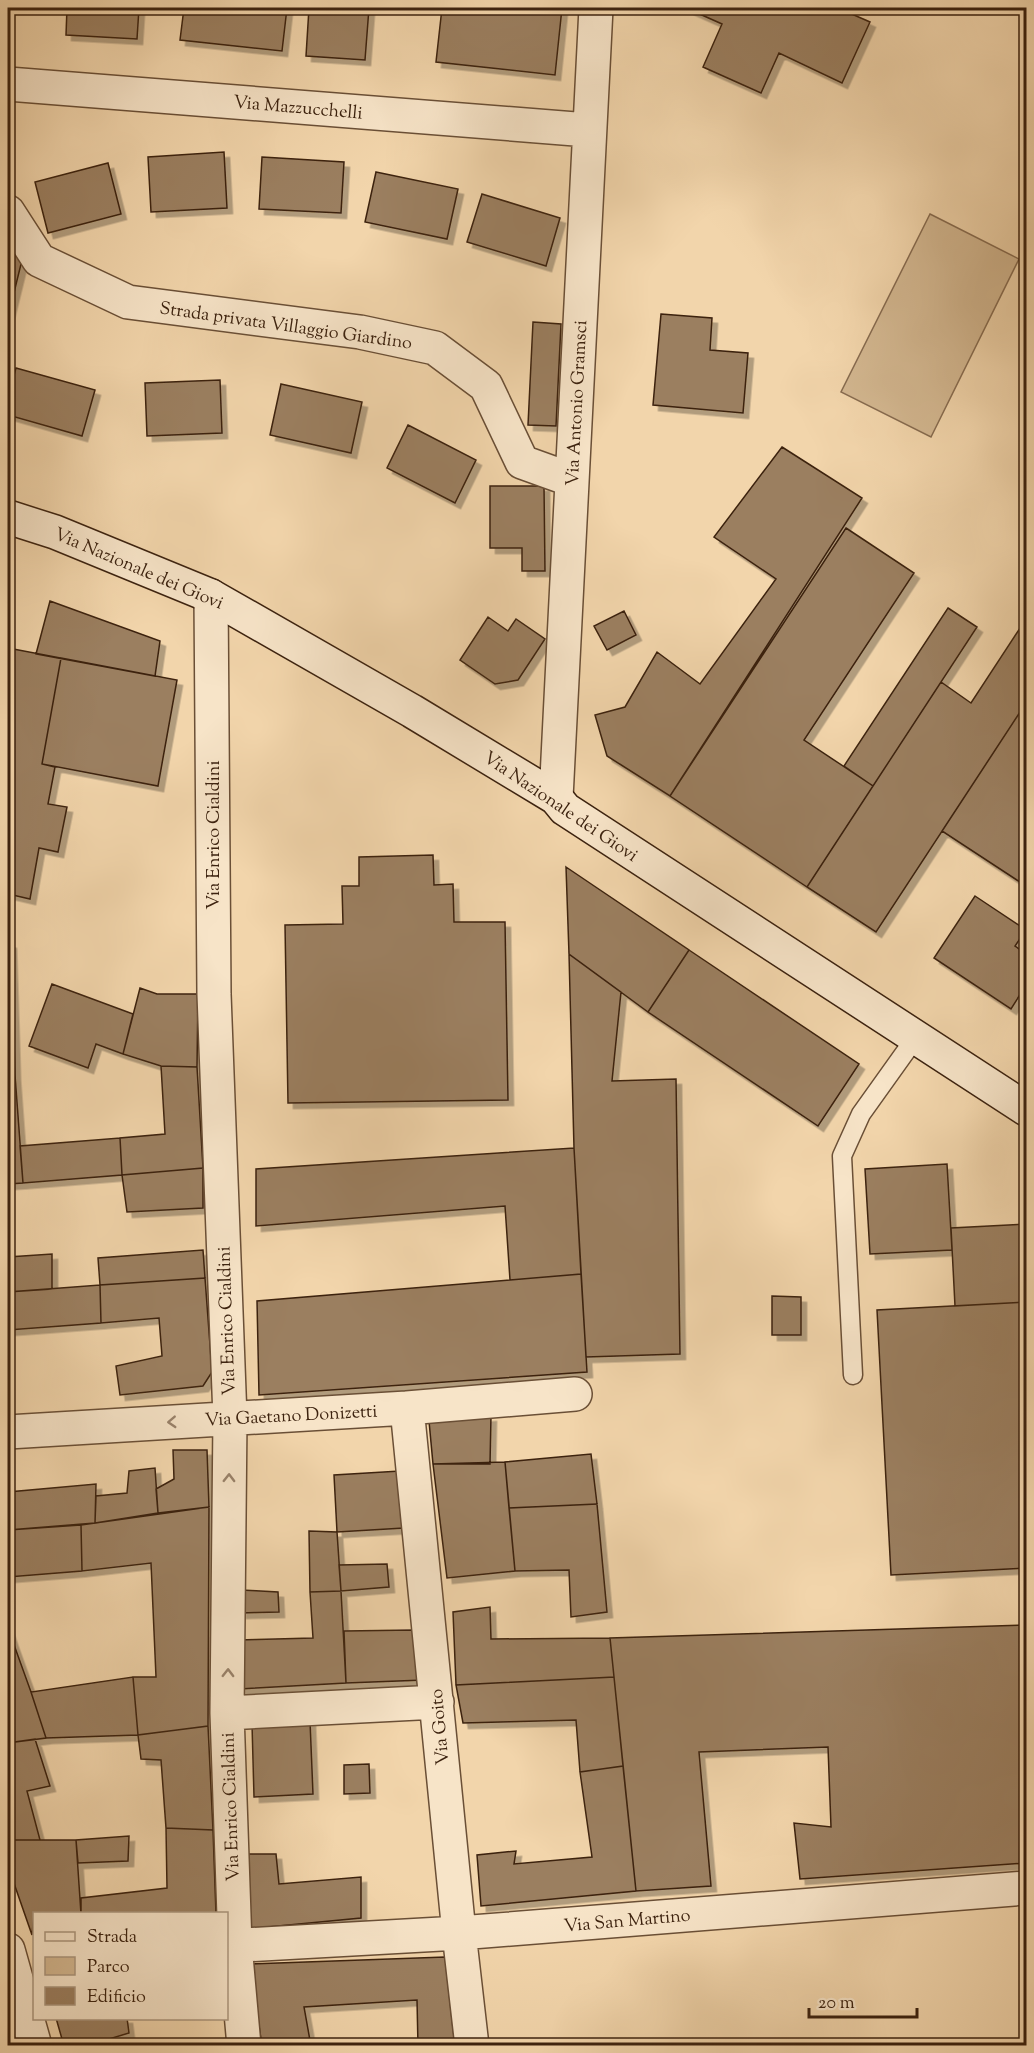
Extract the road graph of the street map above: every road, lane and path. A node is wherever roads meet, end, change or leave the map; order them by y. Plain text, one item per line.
1 (596, 8) edge
2 (8, 84) edge
3 (588, 130) junction
4 (8, 212) edge
5 (572, 480) junction
6 (8, 518) edge
7 (211, 596) junction
8 (556, 798) junction
9 (916, 1037) junction
10 (1026, 1109) edge
11 (853, 1375) dead end
12 (575, 1394) dead end
13 (407, 1408) junction
14 (230, 1418) junction
15 (8, 1432) edge
16 (437, 1702) junction
17 (227, 1713) junction
18 (1026, 1888) edge
19 (459, 1933) junction
20 (231, 1946) edge
21 (15, 1960) edge
22 (35, 2046) edge
23 (244, 2046) edge
24 (472, 2046) edge

1 - 3 street, Via Antonio Gramsci
2 - 3 street, Via Mazzucchelli
3 - 5 street, Via Antonio Gramsci
4 - 5 street, Strada privata Villaggio Giardino
5 - 8 street, Via Antonio Gramsci
6 - 7 street, Via Nazionale dei Giovi
7 - 8 street, Via Nazionale dei Giovi
7 - 14 street, Via Enrico Cialdini
8 - 9 street, Via Nazionale dei Giovi
9 - 10 street, Via Nazionale dei Giovi
9 - 11 lane
12 - 13 street, Via Gaetano Donizetti
13 - 14 street, Via Gaetano Donizetti
13 - 16 street, Via Goito
14 -> 15 street, Via Gaetano Donizetti
17 -> 14 street, Via Enrico Cialdini
16 - 17 street
16 - 19 street, Via Goito
17 - 20 street, Via Enrico Cialdini
18 - 19 street, Via San Martino
19 - 20 street, Via San Martino
19 - 24 street, Via Goito
20 - 23 street, Via Enrico Cialdini
21 - 22 street

